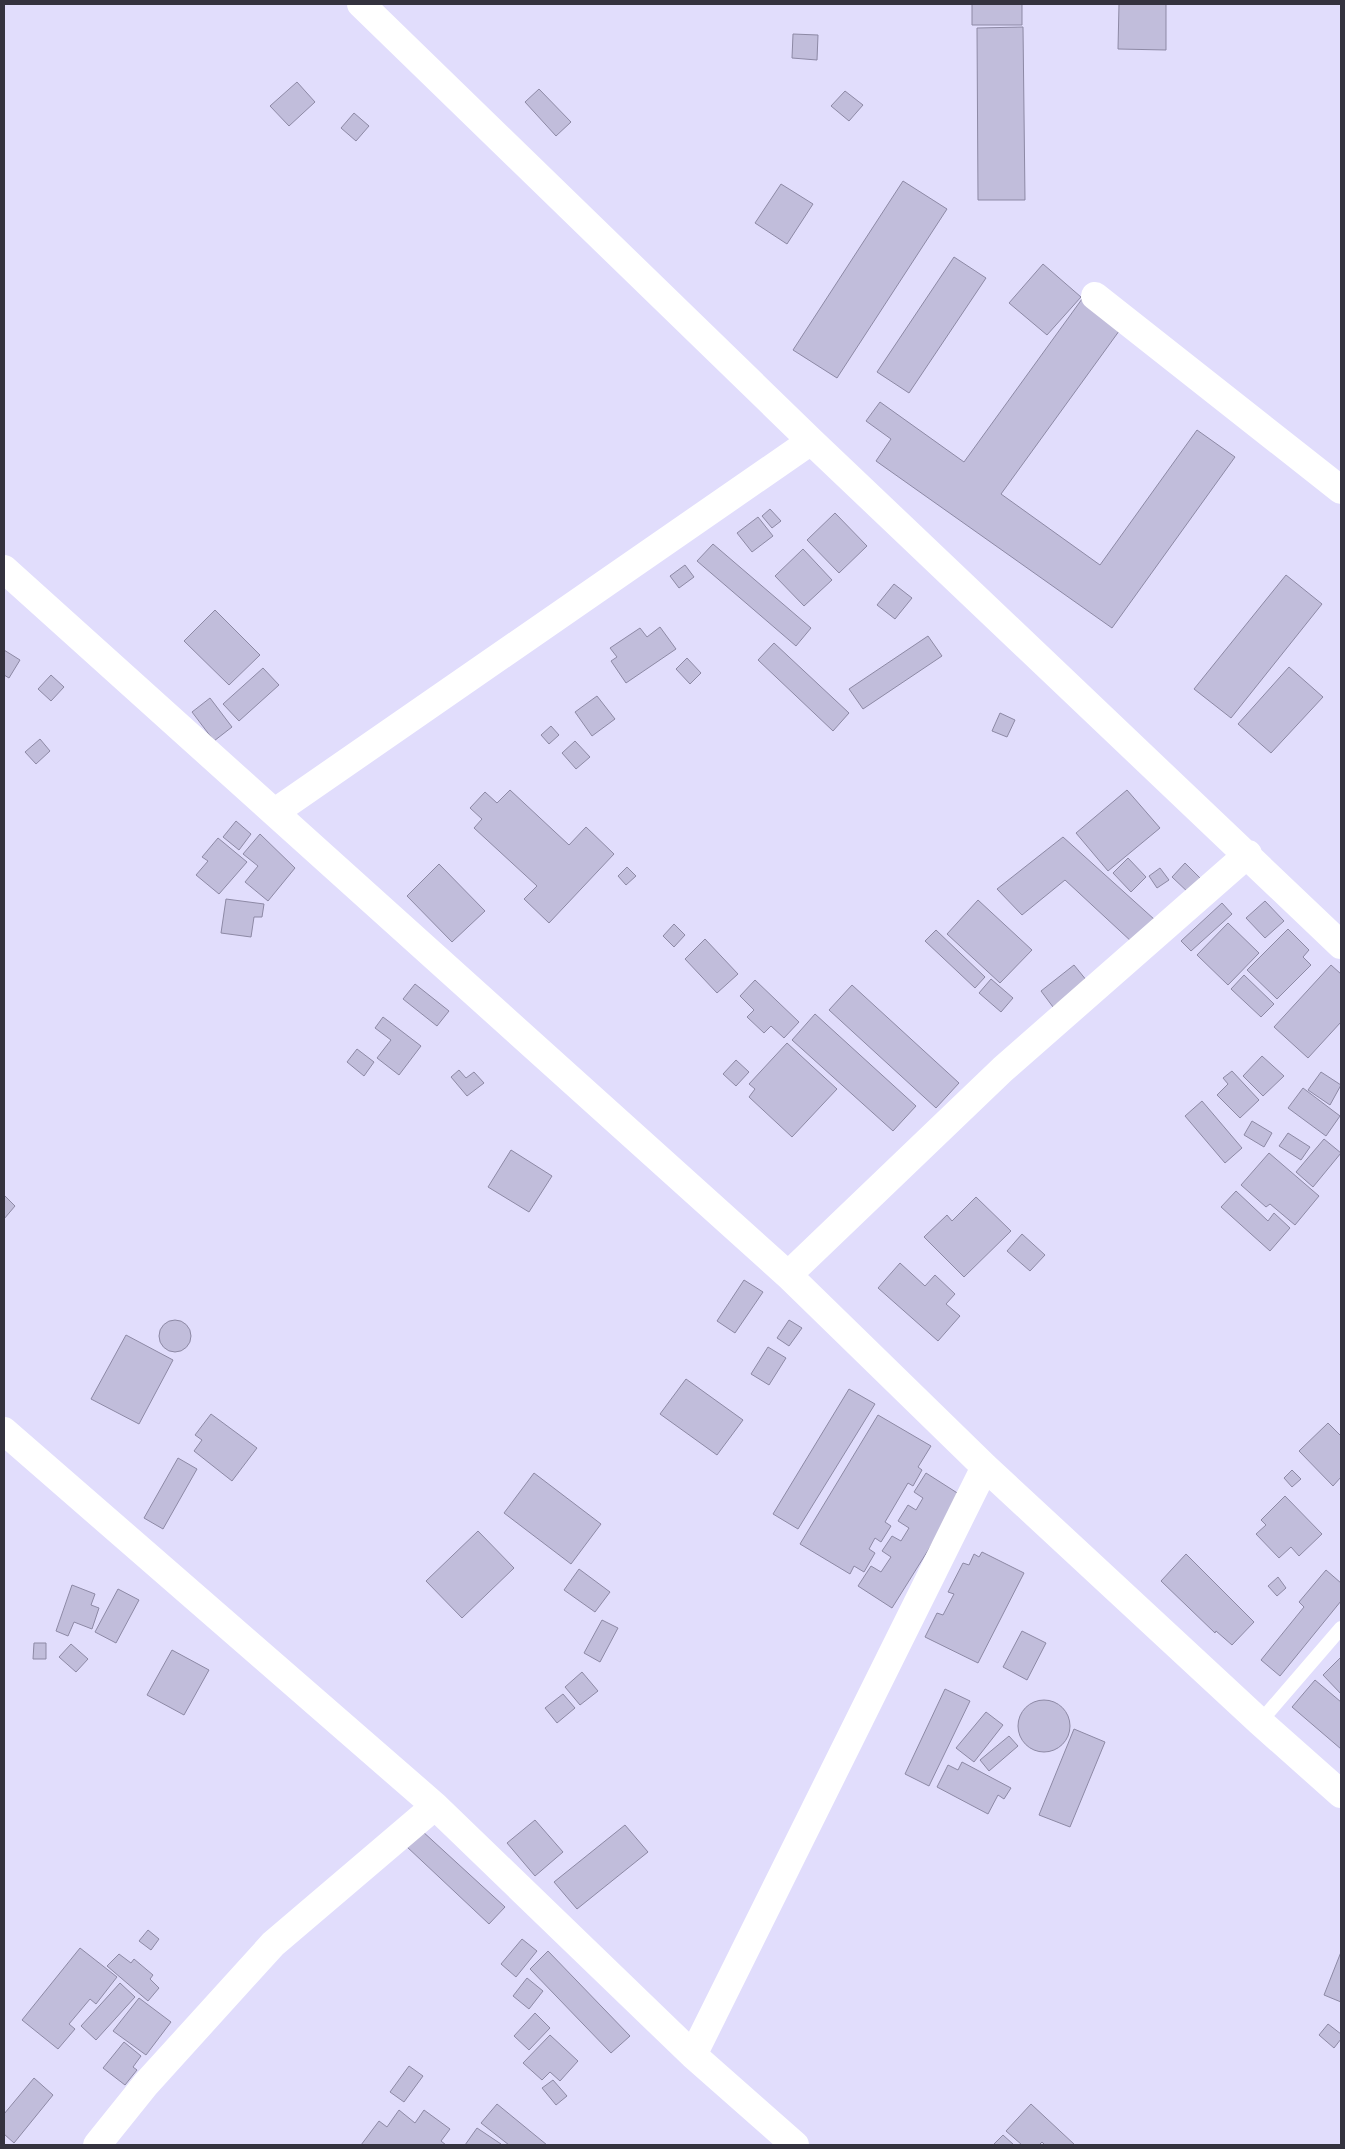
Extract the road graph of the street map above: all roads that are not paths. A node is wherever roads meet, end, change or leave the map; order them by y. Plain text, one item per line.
1 (361, 4) edge
2 (1095, 296) dead end
3 (811, 441) junction
4 (1341, 490) edge
5 (4, 569) edge
6 (275, 812) junction
7 (1248, 854) junction
8 (1341, 945) edge
9 (788, 1275) junction
10 (4, 1431) edge
11 (985, 1468) junction
12 (1341, 1628) edge
13 (1260, 1722) junction
14 (1341, 1794) edge
15 (435, 1806) junction
16 (693, 2055) junction
17 (97, 2145) edge
18 (795, 2145) edge

1 - 3 street
2 - 4 street
3 - 6 street
3 - 7 street
5 - 6 street
6 - 9 street
7 - 8 street
7 - 9 street
9 - 11 street
10 - 15 street
11 - 13 street
11 - 16 street
12 - 13 lane
13 - 14 street
15 - 16 street
15 - 17 street
16 - 18 street

